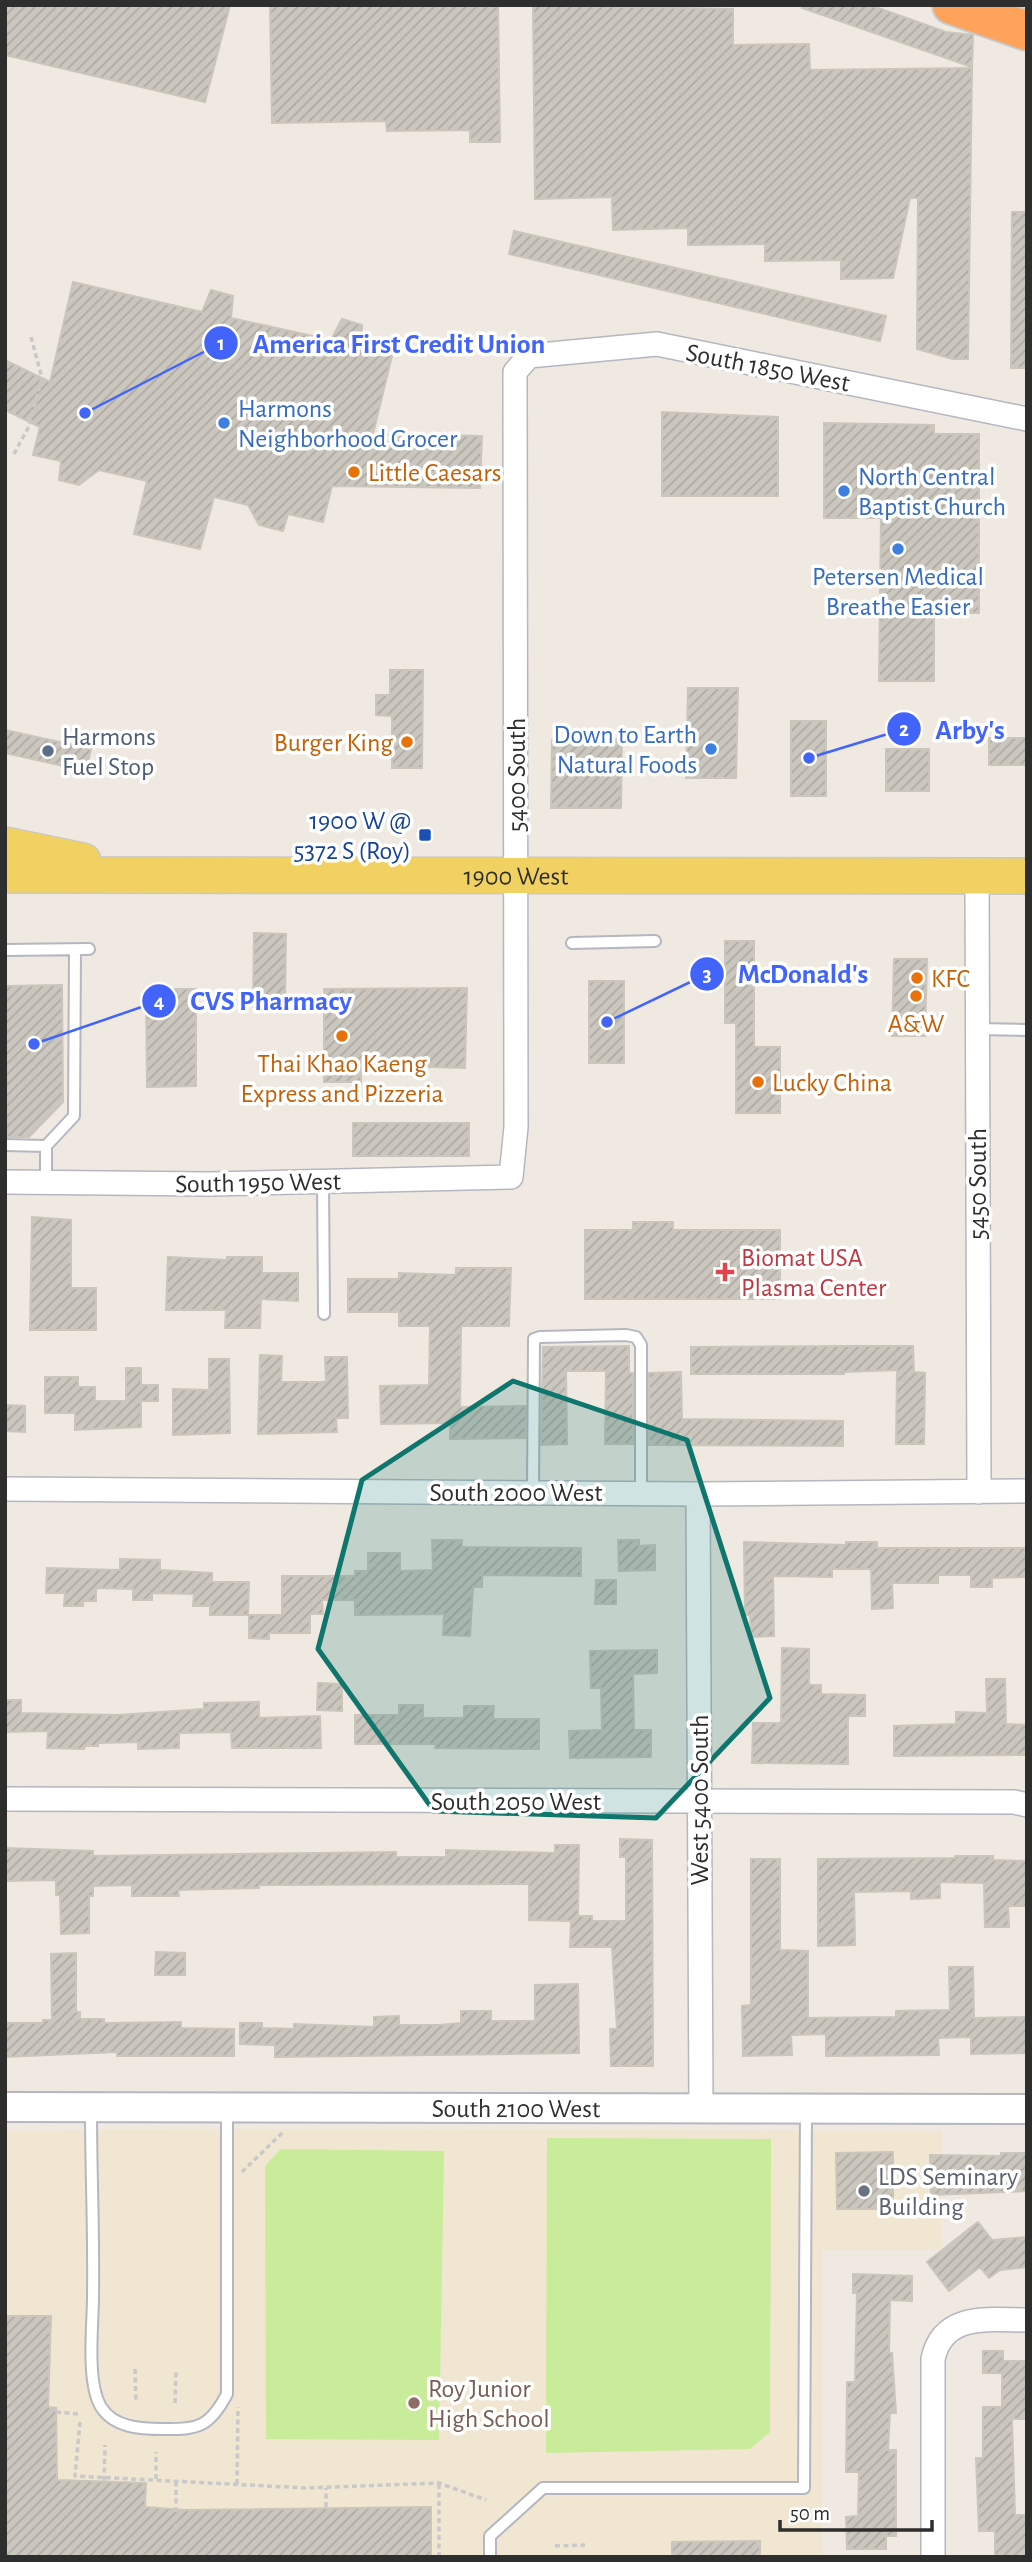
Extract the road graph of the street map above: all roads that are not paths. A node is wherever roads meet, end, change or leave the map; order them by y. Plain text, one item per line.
1 (952, 5) edge
2 (1027, 31) edge
3 (515, 372) joint
4 (1027, 419) edge
5 (5, 845) edge
6 (5, 875) edge
7 (148, 876) junction
8 (516, 876) junction
9 (977, 876) junction
10 (1027, 876) edge
11 (655, 941) dead end
12 (572, 943) dead end
13 (89, 949) dead end
14 (5, 950) edge
15 (75, 950) junction
16 (976, 1029) junction
17 (1027, 1030) edge
18 (5, 1145) edge
19 (46, 1146) junction
20 (511, 1177) joint
21 (323, 1181) junction
22 (5, 1182) edge
23 (46, 1183) junction
24 (324, 1314) dead end
25 (5, 1489) edge
26 (1027, 1491) edge
27 (533, 1492) junction
28 (979, 1492) junction
29 (641, 1493) junction
30 (698, 1493) junction
31 (5, 1799) edge
32 (700, 1801) junction
33 (1027, 1805) edge
34 (5, 2107) edge
35 (91, 2107) junction
36 (227, 2107) junction
37 (701, 2107) junction
38 (806, 2108) junction
39 (1027, 2109) edge
40 (1027, 2320) edge
41 (490, 2557) edge
42 (933, 2557) edge

1 - 2 highway
3 - 4 street, South 1850 West
3 - 8 street, 5400 South
5 - 7 main road
6 - 7 main road, 1900 West
7 - 8 main road, 1900 West
8 - 9 main road, 1900 West
8 - 20 street, 5400 South
9 - 10 main road, 1900 West
9 - 16 street, 5450 South
11 - 12 lane
13 - 15 lane
14 - 15 lane
15 - 19 lane
16 - 17 lane
16 - 28 street, 5450 South
18 - 19 lane
19 - 23 lane
20 - 21 street, South 1950 West
21 - 23 street, South 1950 West
21 - 24 lane
22 - 23 street, South 1950 West
25 - 27 street, South 2000 West
26 - 28 street, South 2000 West
27 - 29 street, South 2000 West
27 - 29 lane
28 - 30 street, South 2000 West
29 - 30 street, South 2000 West
30 - 32 street, West 5400 South
31 - 32 street, South 2050 West
32 - 33 street, South 2050 West
32 - 37 street, West 5400 South
34 - 35 street, South 2100 West
35 - 36 street, South 2100 West
35 - 36 lane
36 - 37 street, South 2100 West
37 - 38 street, South 2100 West
38 - 39 street, South 2100 West
38 - 41 lane
40 - 42 street

